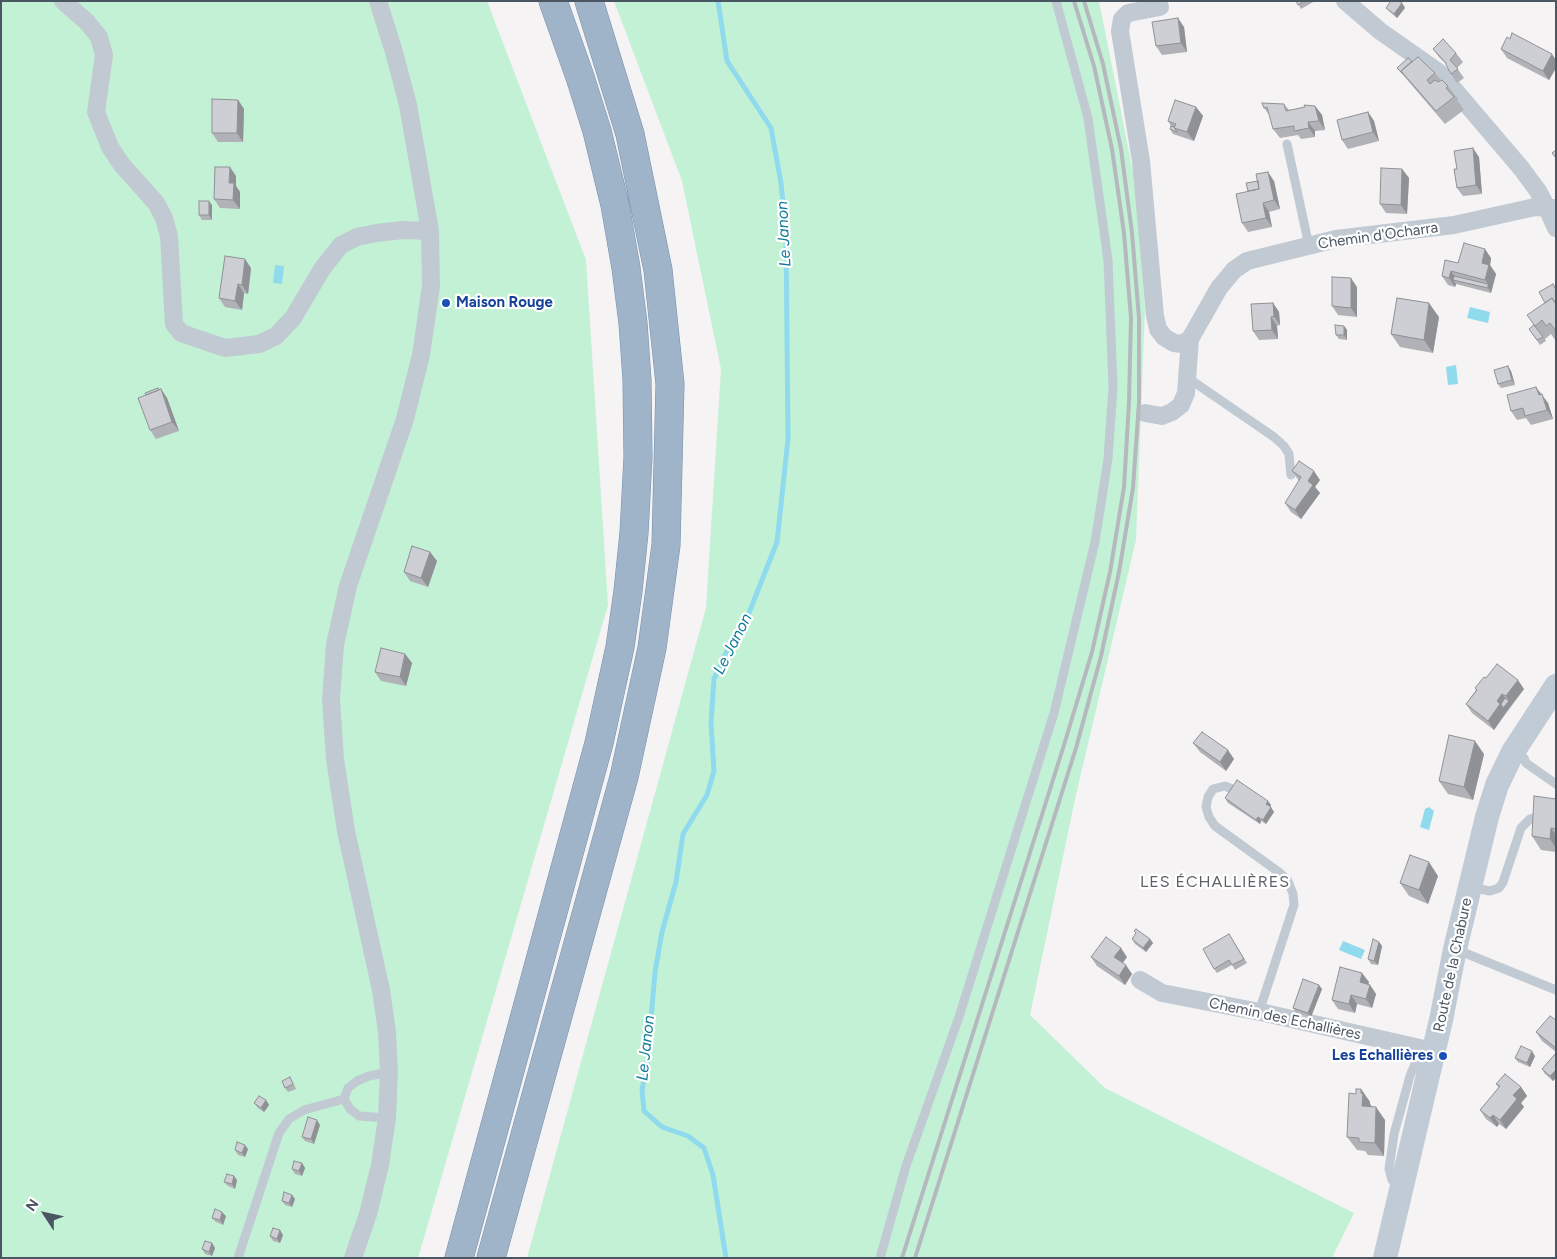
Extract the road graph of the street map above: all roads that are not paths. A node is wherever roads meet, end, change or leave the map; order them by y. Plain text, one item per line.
1 (63, 1) edge
2 (378, 1) edge
3 (553, 1) edge
4 (589, 1) edge
5 (1056, 1) edge
6 (1345, 1) edge
7 (1160, 7) dead end
8 (1286, 144) dead end
9 (1551, 208) edge
10 (1556, 228) edge
11 (430, 230) junction
12 (1309, 246) junction
13 (1190, 338) junction
14 (1188, 378) junction
15 (1144, 413) dead end
16 (1292, 475) edge
17 (1556, 686) edge
18 (1513, 752) junction
19 (1556, 784) edge
20 (1232, 789) edge
21 (1539, 817) edge
22 (1470, 886) junction
23 (1455, 949) junction
24 (1140, 980) dead end
25 (1556, 990) edge
26 (1259, 1012) junction
27 (1429, 1050) junction
28 (388, 1072) junction
29 (344, 1099) junction
30 (387, 1118) junction
31 (238, 1258) edge
32 (353, 1258) edge
33 (459, 1258) edge
34 (491, 1258) edge
35 (880, 1258) edge
36 (1385, 1258) edge

1 - 11 street
2 - 11 street
3 - 33 highway
4 - 34 highway
5 - 35 lane
6 - 9 street
7 - 13 street
8 - 12 lane
9 - 10 street
9 - 12 street, Chemin d'Ocharra
11 - 28 street
12 - 13 street, Chemin d'Ocharra
13 - 14 street, Chemin d'Ocharra
14 - 15 street, Chemin d'Ocharra
14 - 16 lane
17 - 18 main road, Route de la Chabure
18 - 19 lane
18 - 22 main road, Route de la Chabure
20 - 26 lane
21 - 22 lane
22 - 23 main road, Route de la Chabure
23 - 25 lane
23 - 27 main road, Route de la Chabure
24 - 26 street, Chemin des Echallières
26 - 27 street, Chemin des Echallières
27 - 36 main road, Route de la Chabure
28 - 29 lane
28 - 30 street
29 - 30 lane
29 - 31 lane
30 - 32 street

